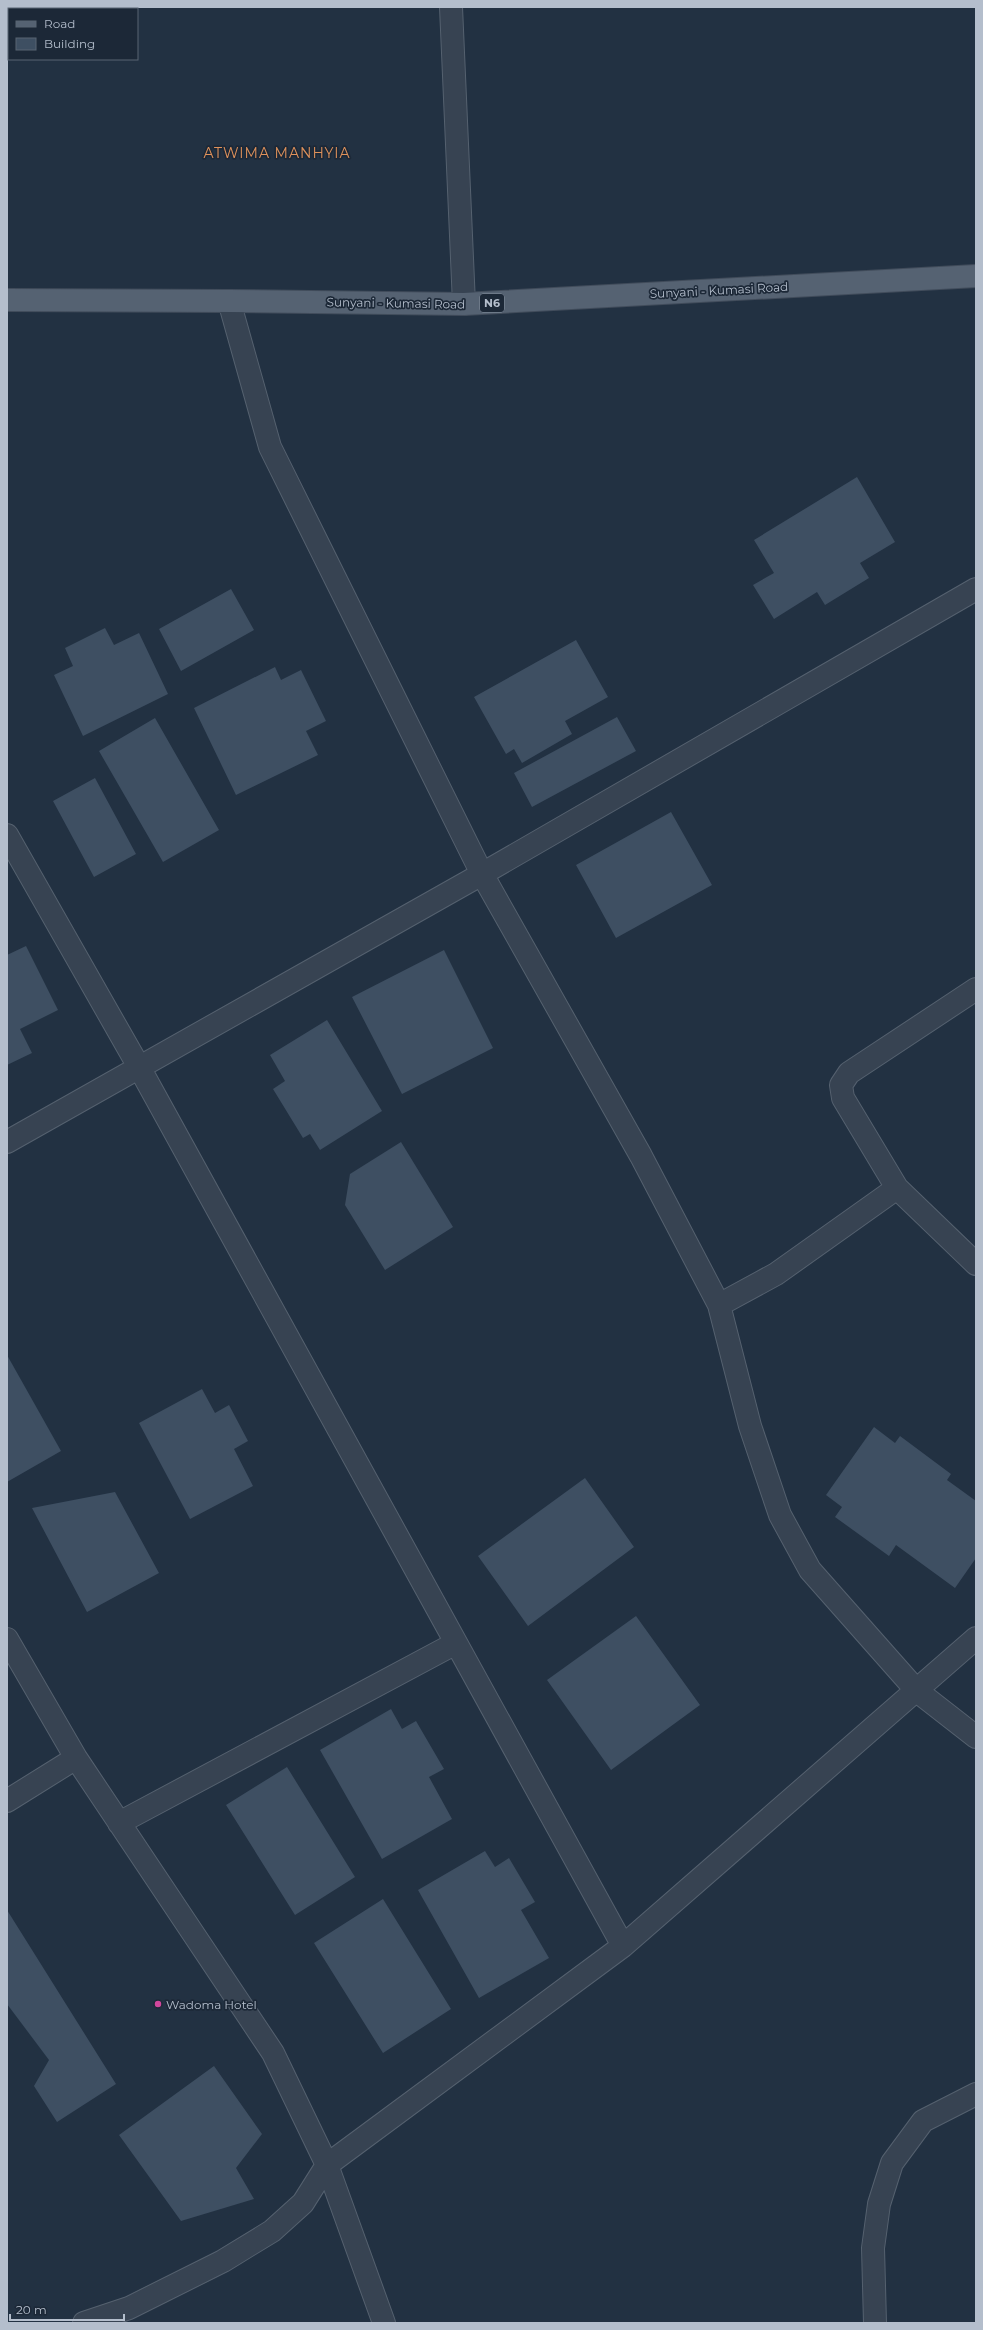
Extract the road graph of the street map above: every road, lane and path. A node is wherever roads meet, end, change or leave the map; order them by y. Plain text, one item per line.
1 (451, 7) edge
2 (976, 276) edge
3 (7, 300) edge
4 (229, 301) junction
5 (464, 304) junction
6 (976, 589) edge
7 (7, 835) edge
8 (482, 874) junction
9 (976, 989) edge
10 (139, 1067) junction
11 (7, 1142) edge
12 (897, 1188) junction
13 (976, 1264) edge
14 (719, 1305) junction
15 (976, 1638) edge
16 (7, 1639) edge
17 (456, 1643) junction
18 (917, 1691) junction
19 (976, 1737) edge
20 (76, 1758) junction
21 (7, 1801) edge
22 (119, 1823) junction
23 (623, 1946) junction
24 (976, 2094) edge
25 (327, 2165) junction
26 (84, 2323) edge
27 (384, 2323) edge
28 (875, 2323) edge

1 - 5 street
2 - 5 main road, Sunyani - Kumasi Road / N6
3 - 4 main road, Sunyani - Kumasi Road / N6
4 - 5 main road, Sunyani - Kumasi Road / N6
4 - 8 street
6 - 8 street
7 - 10 street
8 - 10 street
8 - 14 street
9 - 12 street
10 - 11 street
10 - 17 street
12 - 13 street
12 - 14 street
14 - 18 street
15 - 18 street
16 - 20 street
17 - 22 street
17 - 23 street
18 - 19 street
18 - 23 street
20 - 21 street
20 - 22 street
22 - 25 street
23 - 25 street
24 - 28 street
25 - 26 street
25 - 27 street

